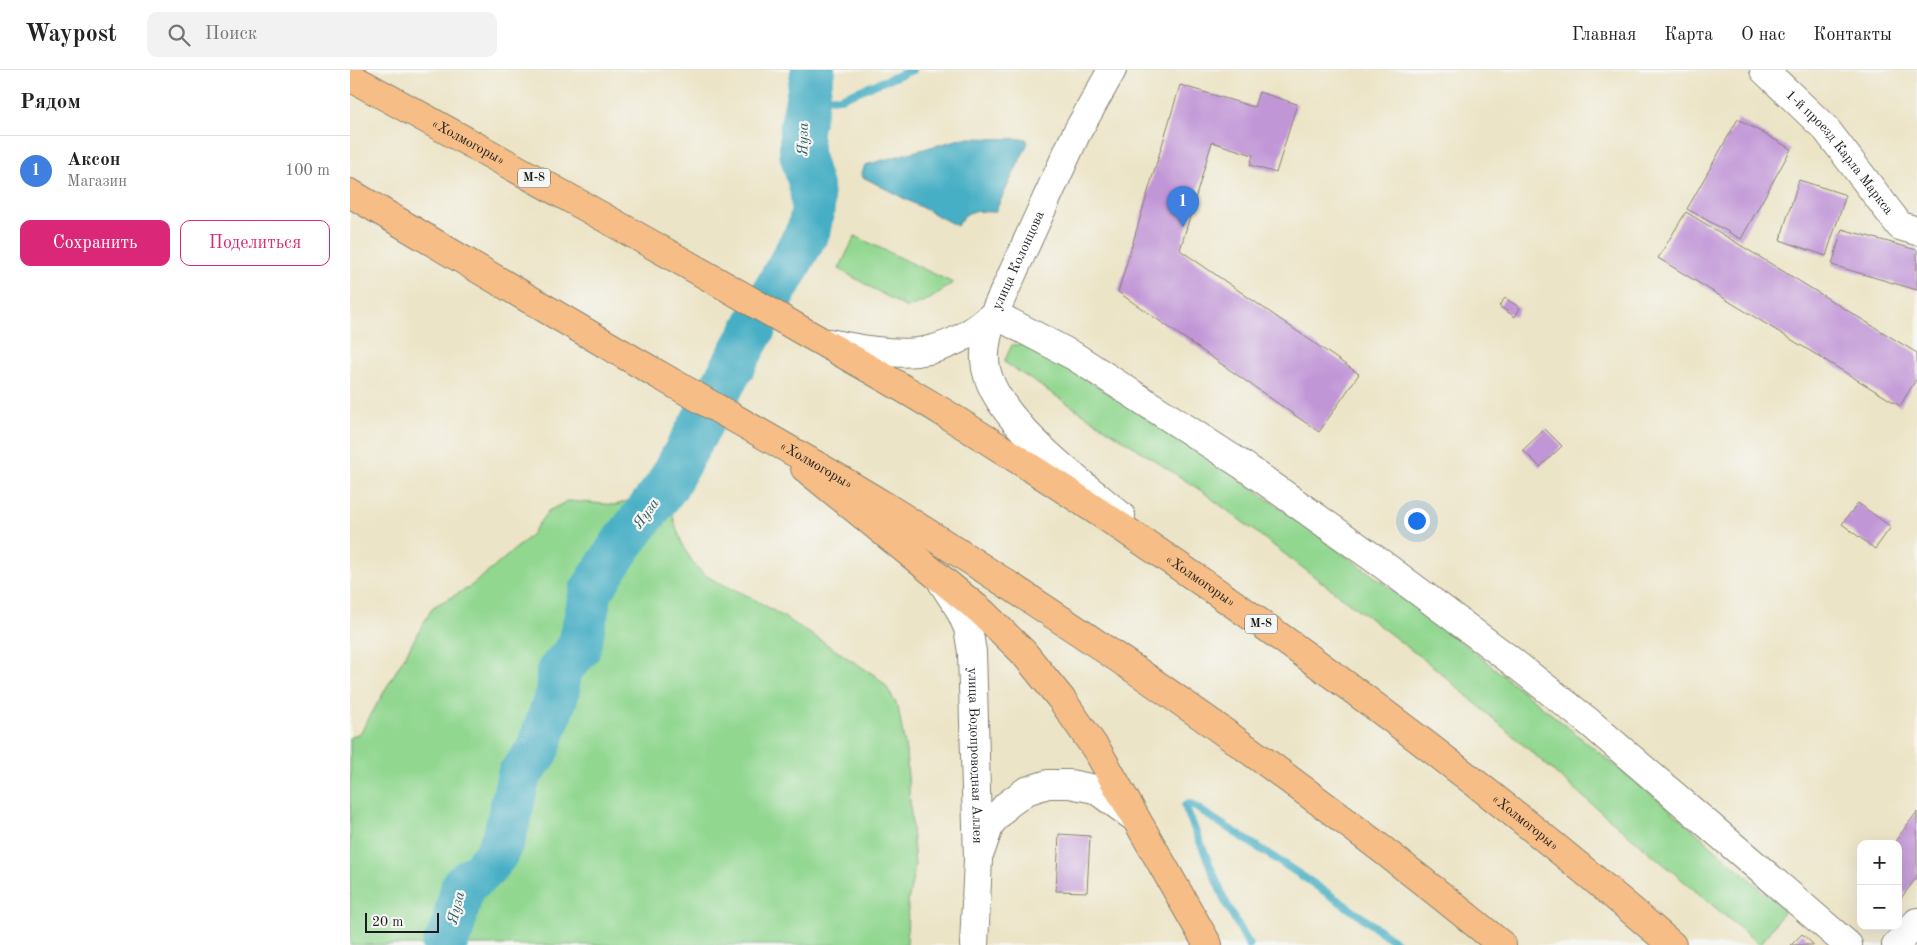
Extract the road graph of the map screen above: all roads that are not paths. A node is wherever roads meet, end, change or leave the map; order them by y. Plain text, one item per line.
1 (1112, 70) edge
2 (1764, 70) edge
3 (350, 77) edge
4 (350, 192) edge
5 (1917, 232) edge
6 (994, 314) junction
7 (822, 342) junction
8 (767, 437) junction
9 (1180, 566) junction
10 (937, 575) junction
11 (1135, 818) junction
12 (978, 859) junction
13 (1917, 922) edge
14 (980, 945) edge
15 (1208, 945) edge
16 (1502, 945) edge
17 (1672, 945) edge
18 (1848, 945) edge
19 (1896, 945) edge

1 - 6 street, улица Колонцова
2 - 5 street, 1-й проезд Карла Маркса
3 - 7 main road, «Холмогоры» / М-8
4 - 8 main road
6 - 7 street, улица Колонцова
6 - 9 street
6 - 18 street
7 - 9 main road, «Холмогоры» / М-8
8 - 10 main road
8 - 16 main road, «Холмогоры»
9 - 17 main road, «Холмогоры» / М-8
10 - 11 main road
10 - 12 street, улица Водопроводная Аллея
11 - 12 street
11 - 15 main road
12 - 14 street, улица Водопроводная Аллея
13 - 19 street

